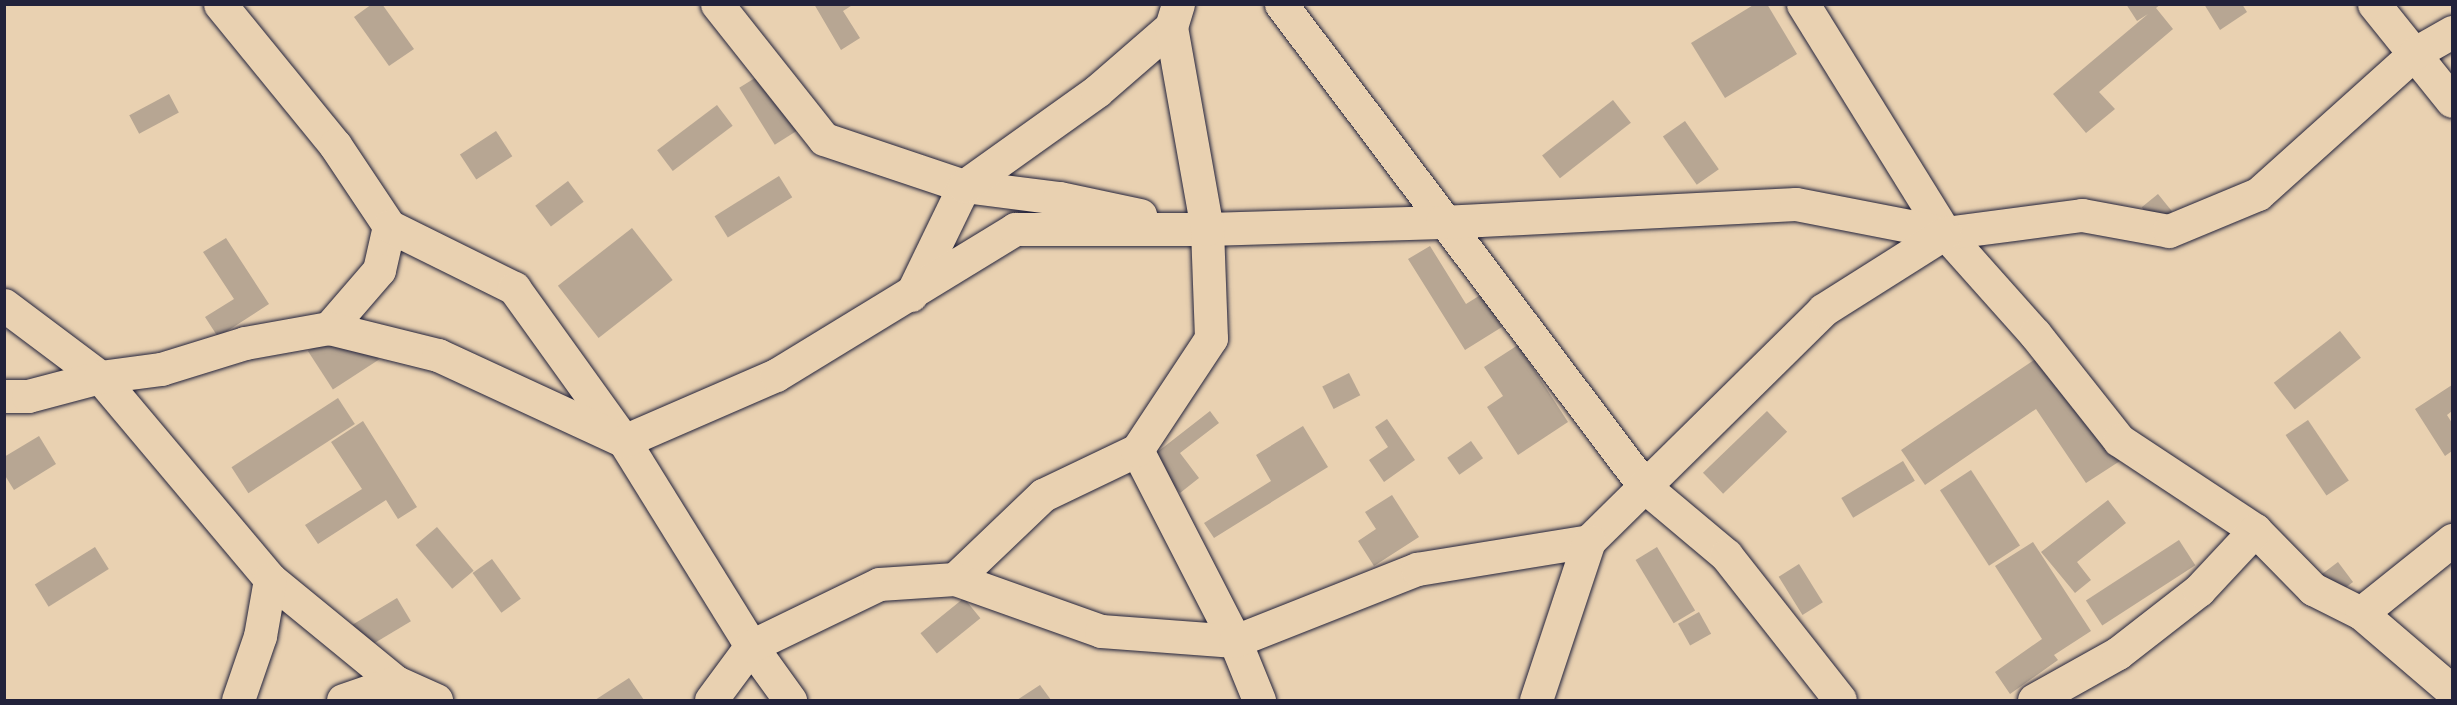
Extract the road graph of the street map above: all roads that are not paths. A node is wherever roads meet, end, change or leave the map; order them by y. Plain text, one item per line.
1 (220, 4) edge
2 (717, 4) edge
3 (1281, 4) edge
4 (1803, 4) edge
5 (2374, 4) edge
6 (1174, 16) edge
7 (2452, 32) edge
8 (2415, 53) junction
9 (2452, 101) edge
10 (964, 186) junction
11 (1442, 222) junction
12 (389, 226) junction
13 (1207, 229) junction
14 (1945, 233) junction
15 (911, 295) junction
16 (4, 305) edge
17 (330, 328) junction
18 (100, 377) junction
19 (4, 396) edge
20 (624, 441) junction
21 (1137, 450) junction
22 (1646, 487) junction
23 (2255, 530) junction
24 (2452, 540) edge
25 (1589, 541) junction
26 (270, 579) junction
27 (955, 579) junction
28 (2361, 613) junction
29 (1235, 641) junction
30 (751, 646) junction
31 (396, 682) junction
32 (2452, 690) edge
33 (238, 700) edge
34 (344, 700) edge
35 (436, 700) edge
36 (711, 700) edge
37 (790, 700) edge
38 (1259, 700) edge
39 (1536, 700) edge
40 (1840, 700) edge
41 (2034, 700) edge

1 - 12 street
2 - 10 street
3 - 11 street
4 - 14 street
5 - 8 street
6 - 10 street
6 - 13 street
7 - 8 street
8 - 9 street
8 - 14 street
10 - 13 street
10 - 15 street
11 - 13 street
11 - 14 street
11 - 22 street
12 - 17 street
12 - 20 street
13 - 15 street
13 - 21 street
14 - 22 street
14 - 23 street
15 - 20 street
16 - 18 street
17 - 18 street
17 - 20 street
18 - 19 street
18 - 26 street
20 - 30 street
21 - 27 street
21 - 29 street
22 - 25 street
22 - 40 street
23 - 28 street
23 - 41 street
24 - 28 street
25 - 29 street
25 - 39 street
26 - 31 street
26 - 33 street
27 - 29 street
27 - 30 street
28 - 32 street
29 - 38 street
30 - 36 street
30 - 37 street
31 - 34 street
31 - 35 street

